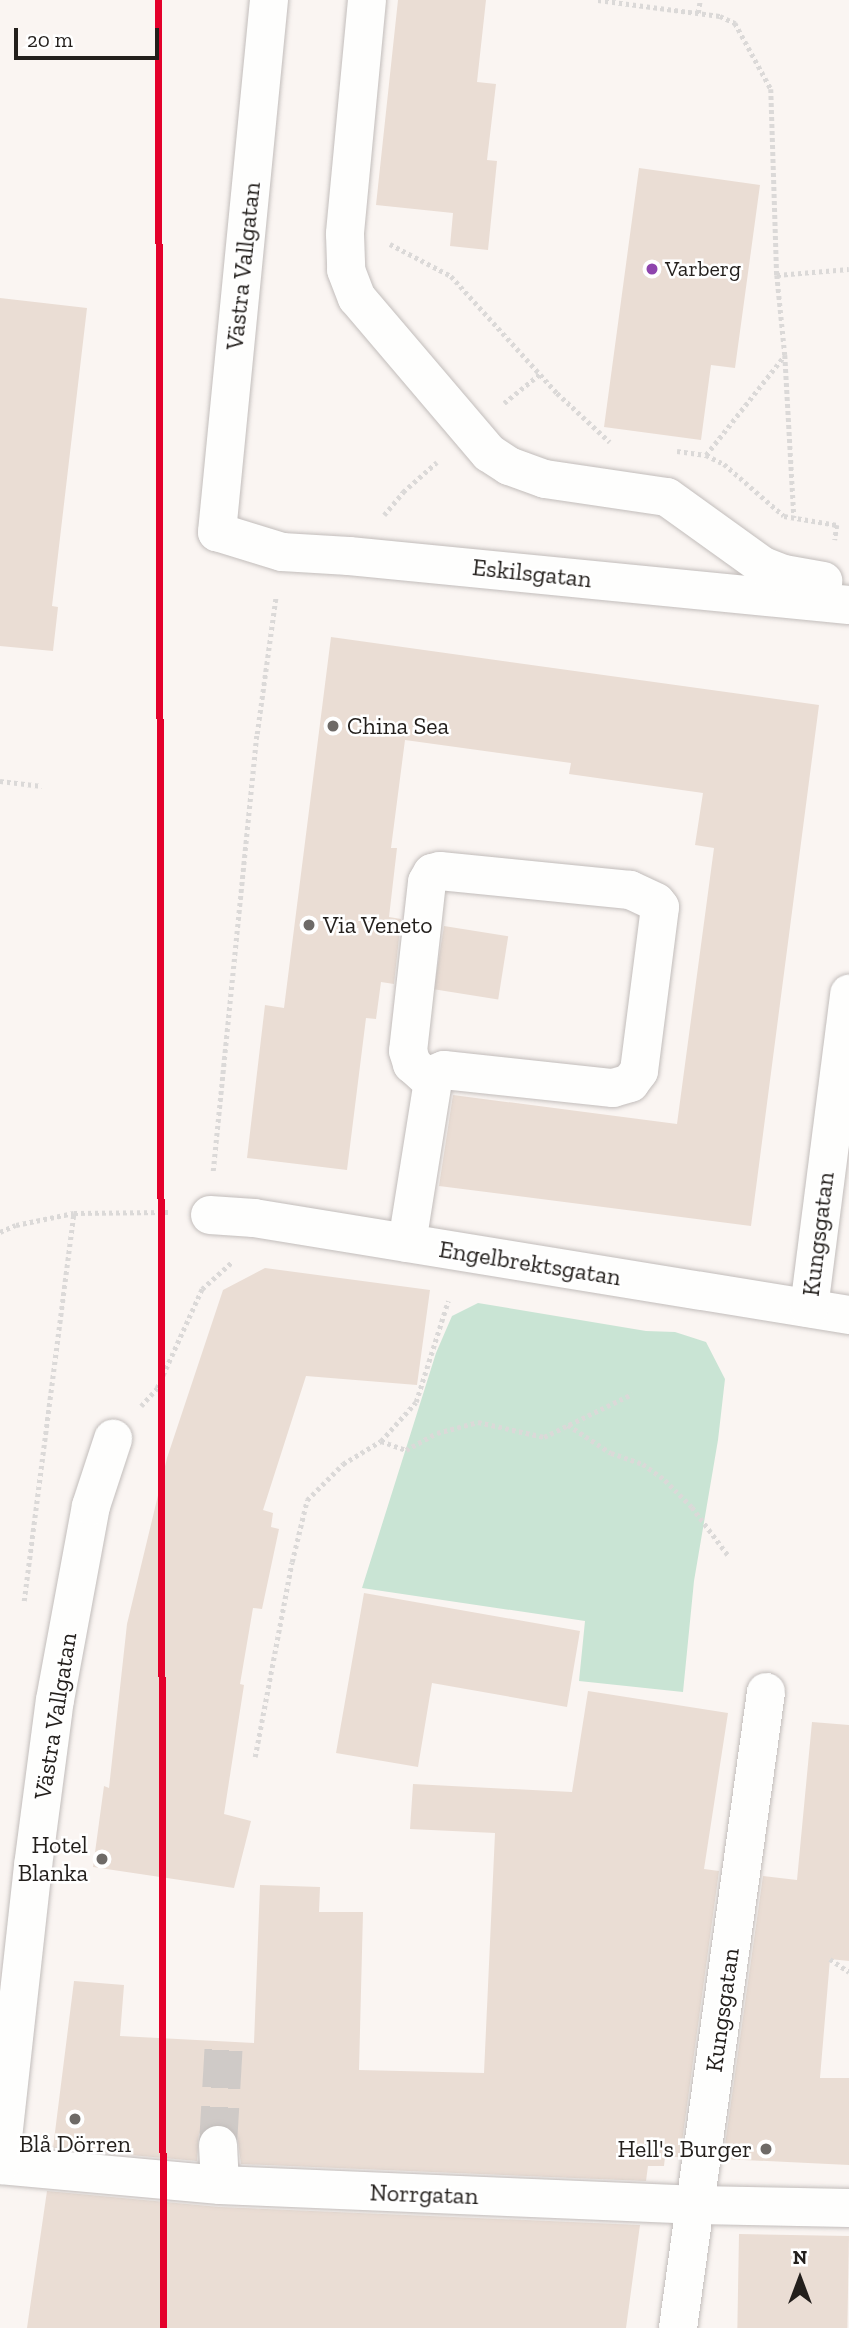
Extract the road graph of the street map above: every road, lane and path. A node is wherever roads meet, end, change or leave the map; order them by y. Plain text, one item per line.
1 (269, 0) edge
2 (367, 0) edge
3 (598, 0) edge
4 (699, 0) edge
5 (698, 13) junction
6 (387, 241) dead end
7 (849, 269) edge
8 (777, 275) junction
9 (785, 355) junction
10 (619, 443) dead end
11 (666, 450) dead end
12 (706, 455) junction
13 (794, 518) junction
14 (217, 532) joint
15 (835, 544) dead end
16 (282, 552) junction
17 (849, 586) edge
18 (849, 606) edge
19 (0, 781) edge
20 (42, 786) dead end
21 (849, 994) edge
22 (431, 1081) junction
23 (164, 1212) dead end
24 (74, 1213) junction
25 (210, 1215) joint
26 (254, 1218) junction
27 (0, 1232) edge
28 (407, 1242) junction
29 (448, 1301) dead end
30 (809, 1308) junction
31 (849, 1315) edge
32 (632, 1394) dead end
33 (568, 1425) junction
34 (113, 1439) joint
35 (381, 1441) junction
36 (729, 1555) dead end
37 (23, 1611) dead end
38 (766, 1692) dead end
39 (255, 1757) dead end
40 (830, 1959) dead end
41 (849, 1972) edge
42 (218, 2145) tunnel mouth
43 (0, 2165) edge
44 (220, 2185) junction
45 (694, 2205) junction
46 (849, 2208) edge
47 (678, 2328) edge

1 - 14 street, Västra Vallgatan
2 - 17 street
3 - 5 path
4 - 5 path
5 - 8 path
6 - 10 path
7 - 8 path
8 - 9 path
9 - 12 path
9 - 13 path
11 - 12 path
12 - 13 path
13 - 15 path
14 - 16 street, Eskilsgatan
16 - 18 street, Eskilsgatan
16 - 25 path
19 - 20 path
21 - 30 street, Kungsgatan
22 - 22 street
22 - 28 street
23 - 24 path
24 - 27 path
24 - 37 path
25 - 26 street, Engelbrektsgatan
26 - 28 street, Engelbrektsgatan
26 - 34 path
28 - 30 street, Engelbrektsgatan
29 - 35 path
30 - 31 street, Engelbrektsgatan
32 - 33 path
33 - 35 path
33 - 36 path
34 - 43 street, Västra Vallgatan
35 - 39 path
38 - 45 street, Kungsgatan
40 - 41 path
42 - 44 street
43 - 44 street, Norrgatan
44 - 45 street, Norrgatan
45 - 46 street, Norrgatan
45 - 47 street, Kungsgatan

